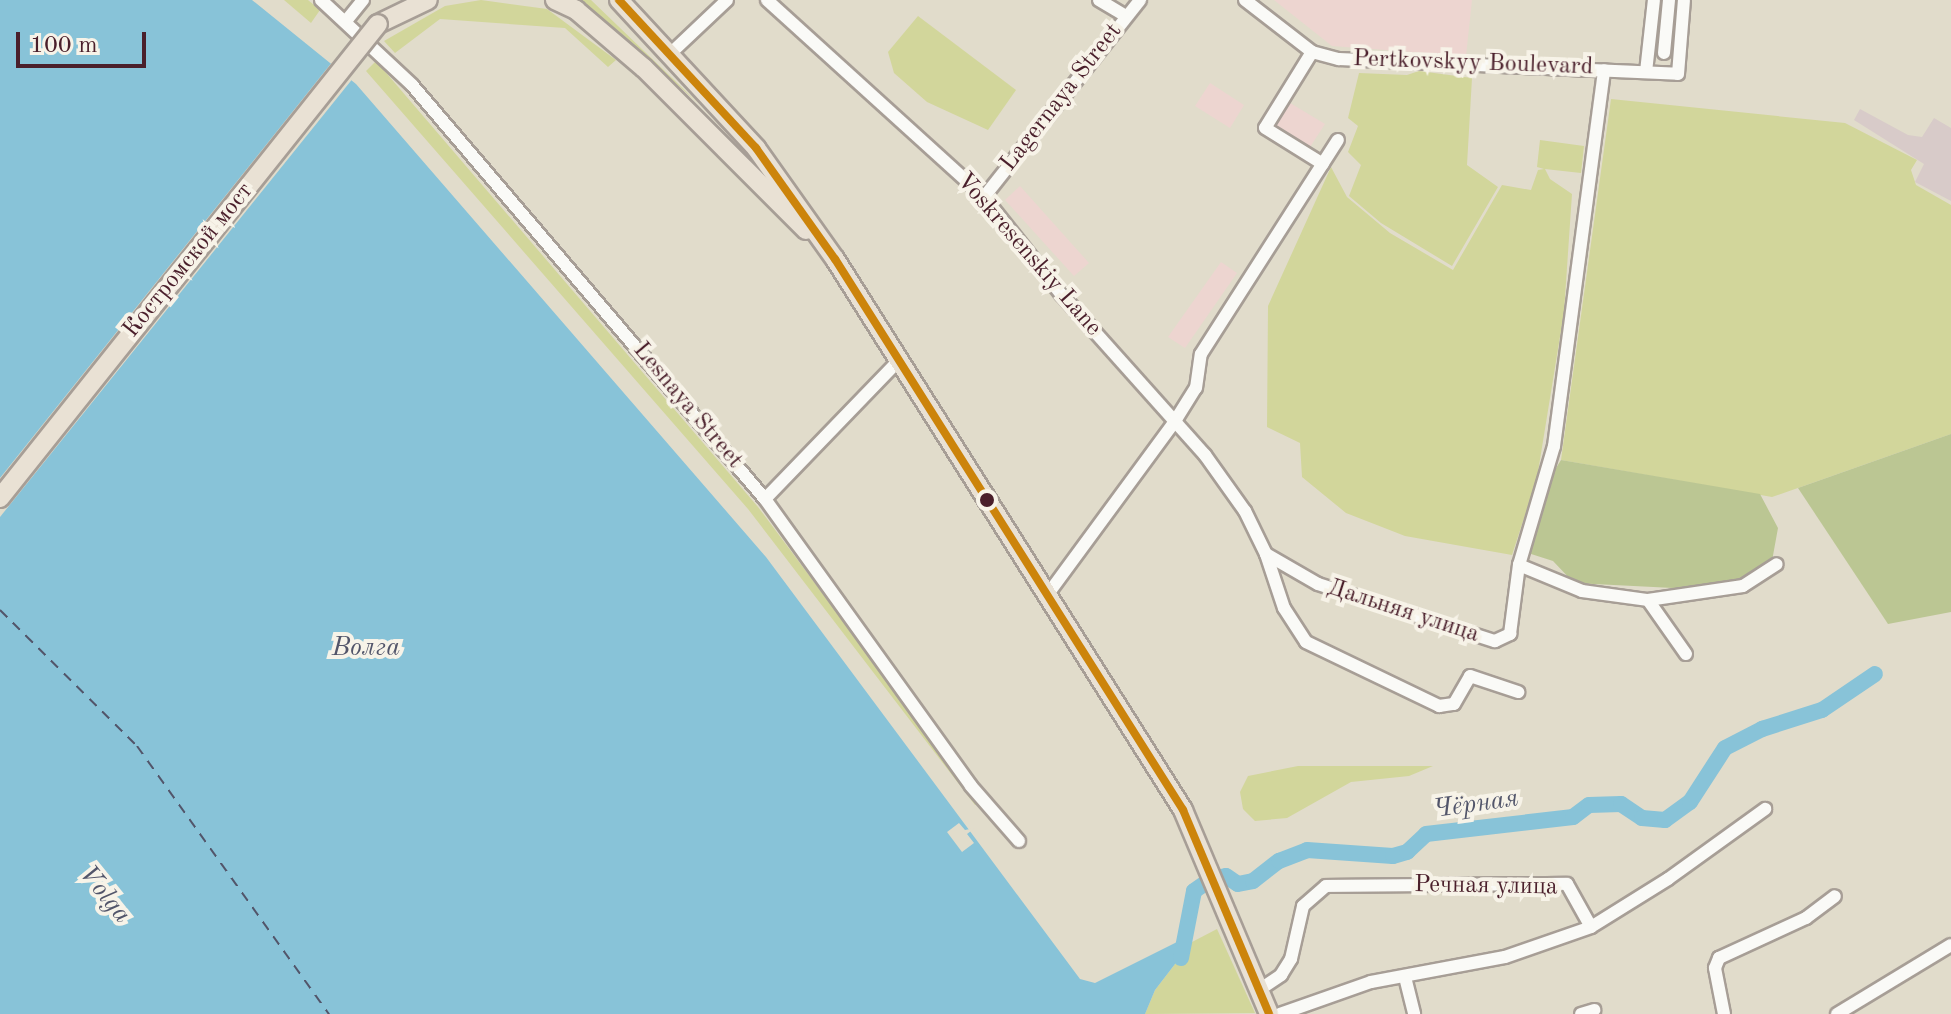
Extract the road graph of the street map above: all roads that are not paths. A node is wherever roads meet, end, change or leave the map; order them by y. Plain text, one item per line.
1 (321, 0) edge
2 (363, 0) edge
3 (397, 0) edge
4 (428, 0) edge
5 (555, 0) edge
6 (619, 0) edge
7 (727, 0) edge
8 (767, 0) edge
9 (1099, 0) edge
10 (1140, 0) edge
11 (1245, 0) edge
12 (1654, 0) edge
13 (1669, 0) edge
14 (1684, 0) edge
15 (1126, 16) junction
16 (346, 21) junction
17 (378, 24) junction
18 (1312, 52) junction
19 (671, 53) junction
20 (1664, 53) dead end
21 (1604, 70) junction
22 (1646, 72) junction
23 (1338, 140) dead end
24 (1323, 164) junction
25 (984, 197) junction
26 (835, 259) junction
27 (899, 360) junction
28 (1175, 421) junction
29 (0, 498) edge
30 (765, 499) junction
31 (1266, 554) junction
32 (1777, 564) dead end
33 (1519, 565) junction
34 (1048, 594) junction
35 (1648, 600) junction
36 (1686, 654) dead end
37 (1518, 692) dead end
38 (1765, 809) dead end
39 (1019, 841) dead end
40 (1835, 896) dead end
41 (1591, 927) junction
42 (1951, 945) edge
43 (1405, 977) junction
44 (1259, 990) junction
45 (1856, 1010) edge
46 (1281, 1013) edge
47 (1414, 1014) edge
48 (1724, 1014) edge
49 (1837, 1014) edge

1 - 16 street, Lesnaya Street
2 - 16 street
3 - 17 highway, Костромской мост
4 - 17 highway
5 - 26 highway
6 - 19 highway
7 - 19 street
8 - 25 street, Voskresenskiy Lane
9 - 15 street
10 - 15 street, Lagernaya Street
11 - 18 street, Pertkovskyy Boulevard
12 - 22 street
13 - 20 street
14 - 22 street, Pertkovskyy Boulevard
15 - 25 street, Lagernaya Street
16 - 30 street, Lesnaya Street
17 - 29 highway, Костромской мост, bridge
18 - 21 street, Pertkovskyy Boulevard
18 - 24 street
19 - 26 highway
21 - 22 street, Pertkovskyy Boulevard
21 - 33 street, Дальняя улица
23 - 24 street
24 - 28 street
25 - 28 street, Voskresenskiy Lane
26 - 27 highway
27 - 30 street
27 - 34 highway
28 - 31 street
28 - 34 street
30 - 39 street, Lesnaya Street
31 - 33 street, Дальняя улица
31 - 37 street
32 - 35 street
33 - 35 street
34 - 44 highway
35 - 36 street
38 - 41 street
40 - 48 street
41 - 43 street
41 - 44 street, Речная улица
42 - 45 street
43 - 46 street
43 - 47 street
44 - 46 highway
45 - 49 street

